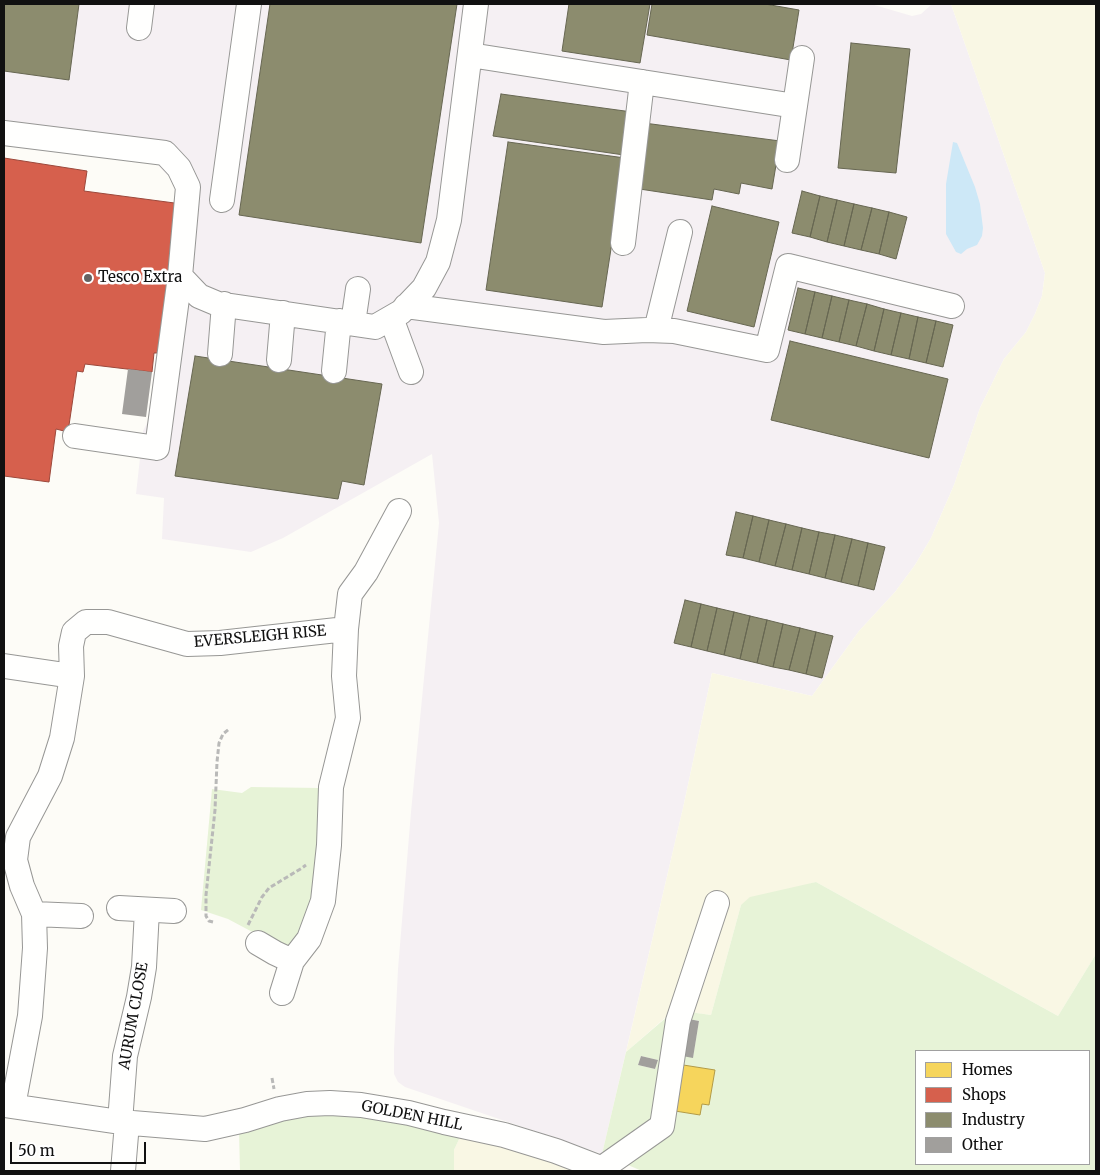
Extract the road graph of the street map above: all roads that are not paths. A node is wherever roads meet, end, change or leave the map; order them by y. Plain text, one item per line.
1 (142, 4) edge
2 (249, 4) edge
3 (476, 4) edge
4 (139, 28) dead end
5 (470, 55) junction
6 (802, 58) dead end
7 (642, 82) junction
8 (795, 106) junction
9 (4, 133) edge
10 (787, 160) dead end
11 (225, 175) junction
12 (184, 177) junction
13 (222, 200) dead end
14 (680, 232) dead end
15 (623, 243) dead end
16 (180, 276) junction
17 (358, 289) dead end
18 (224, 304) junction
19 (952, 306) dead end
20 (398, 312) junction
21 (283, 313) junction
22 (346, 322) junction
23 (656, 330) junction
24 (220, 354) dead end
25 (279, 360) dead end
26 (334, 371) dead end
27 (411, 372) dead end
28 (75, 436) dead end
29 (399, 511) dead end
30 (346, 629) junction
31 (4, 666) edge
32 (72, 676) junction
33 (717, 903) dead end
34 (119, 908) dead end
35 (147, 910) junction
36 (174, 912) dead end
37 (34, 914) junction
38 (81, 916) dead end
39 (252, 936) road end
40 (292, 961) junction
41 (282, 993) dead end
42 (9, 1106) edge
43 (123, 1122) junction
44 (604, 1170) edge
45 (123, 1171) edge

1 - 4 street
2 - 11 street
3 - 5 street
5 - 7 street
5 - 20 street
6 - 8 street
7 - 8 street
7 - 15 street
8 - 10 street
9 - 12 street
11 - 12 street
11 - 13 street
12 - 16 street
14 - 23 street
16 - 18 street
16 - 28 street
17 - 22 street
18 - 21 street
18 - 24 street
19 - 23 street
20 - 22 street
20 - 23 street
20 - 27 street
21 - 22 street
21 - 25 street
22 - 26 street
29 - 30 street, EVERSLEIGH RISE
30 - 32 street, EVERSLEIGH RISE
30 - 40 street, EVERSLEIGH RISE
31 - 32 street
32 - 37 street, EVERSLEIGH RISE
33 - 44 street
34 - 35 street
35 - 36 street
35 - 43 street, AURUM CLOSE
37 - 38 street
37 - 42 street, EVERSLEIGH RISE
39 - 40 street
40 - 41 street, EVERSLEIGH RISE
42 - 43 street, GOLDEN HILL
43 - 44 street, GOLDEN HILL
43 - 45 street, AURUM CLOSE

